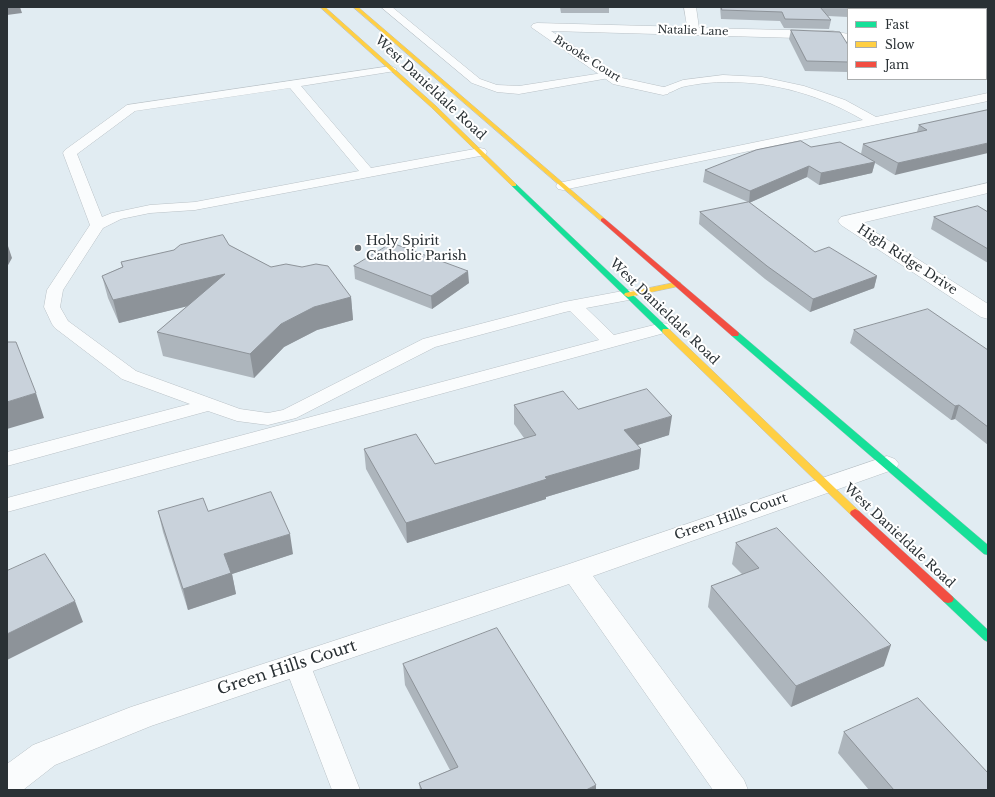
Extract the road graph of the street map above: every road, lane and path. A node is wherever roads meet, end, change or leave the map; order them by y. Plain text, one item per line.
1 (322, 7) edge
2 (355, 7) edge
3 (386, 7) edge
4 (690, 7) edge
5 (537, 27) joint
6 (694, 31) junction
7 (847, 38) edge
8 (422, 64) junction
9 (391, 69) junction
10 (609, 75) junction
11 (293, 84) junction
12 (663, 91) joint
13 (988, 97) edge
14 (874, 121) junction
15 (480, 152) junction
16 (528, 156) junction
17 (492, 163) junction
18 (368, 173) junction
19 (563, 186) junction
20 (988, 188) edge
21 (97, 225) junction
22 (677, 284) junction
23 (628, 295) junction
24 (574, 305) junction
25 (988, 313) edge
26 (662, 328) junction
27 (611, 342) junction
28 (208, 404) junction
29 (292, 421) junction
30 (7, 459) edge
31 (887, 464) junction
32 (825, 485) junction
33 (7, 504) edge
34 (988, 551) edge
35 (575, 572) junction
36 (988, 637) edge
37 (297, 664) junction
38 (7, 783) edge
39 (346, 790) edge
40 (732, 790) edge

1 - 9 main road, West Danieldale Road
2 - 8 main road, West Danieldale Road
3 - 10 lane
4 - 6 street
5 - 6 street, Natalie Lane
5 - 10 street, Brooke Court
6 - 7 street, Natalie Lane
8 - 9 main road
8 - 16 main road, West Danieldale Road
9 - 11 lane
9 - 15 main road, West Danieldale Road
10 - 12 street, Brooke Court
11 - 18 lane
11 - 21 lane
12 - 14 lane
13 - 14 lane
14 - 19 lane
15 - 17 main road, West Danieldale Road
15 - 18 lane
16 - 17 main road
16 - 19 main road, West Danieldale Road
17 - 23 main road, West Danieldale Road
18 - 21 lane
19 - 22 main road, West Danieldale Road
20 - 25 street, High Ridge Drive
21 - 28 lane
22 - 23 main road
22 - 31 main road, West Danieldale Road
23 - 24 lane
23 - 26 main road, West Danieldale Road
24 - 27 lane
24 - 29 lane
26 - 27 lane
26 - 32 main road, West Danieldale Road
27 - 29 lane
28 - 29 lane
28 - 30 lane
29 - 33 lane
31 - 32 street, Green Hills Court
31 - 34 main road, West Danieldale Road
32 - 35 street, Green Hills Court
32 - 36 main road, West Danieldale Road
35 - 37 street, Green Hills Court
35 - 40 street
37 - 38 street, Green Hills Court
37 - 39 lane

